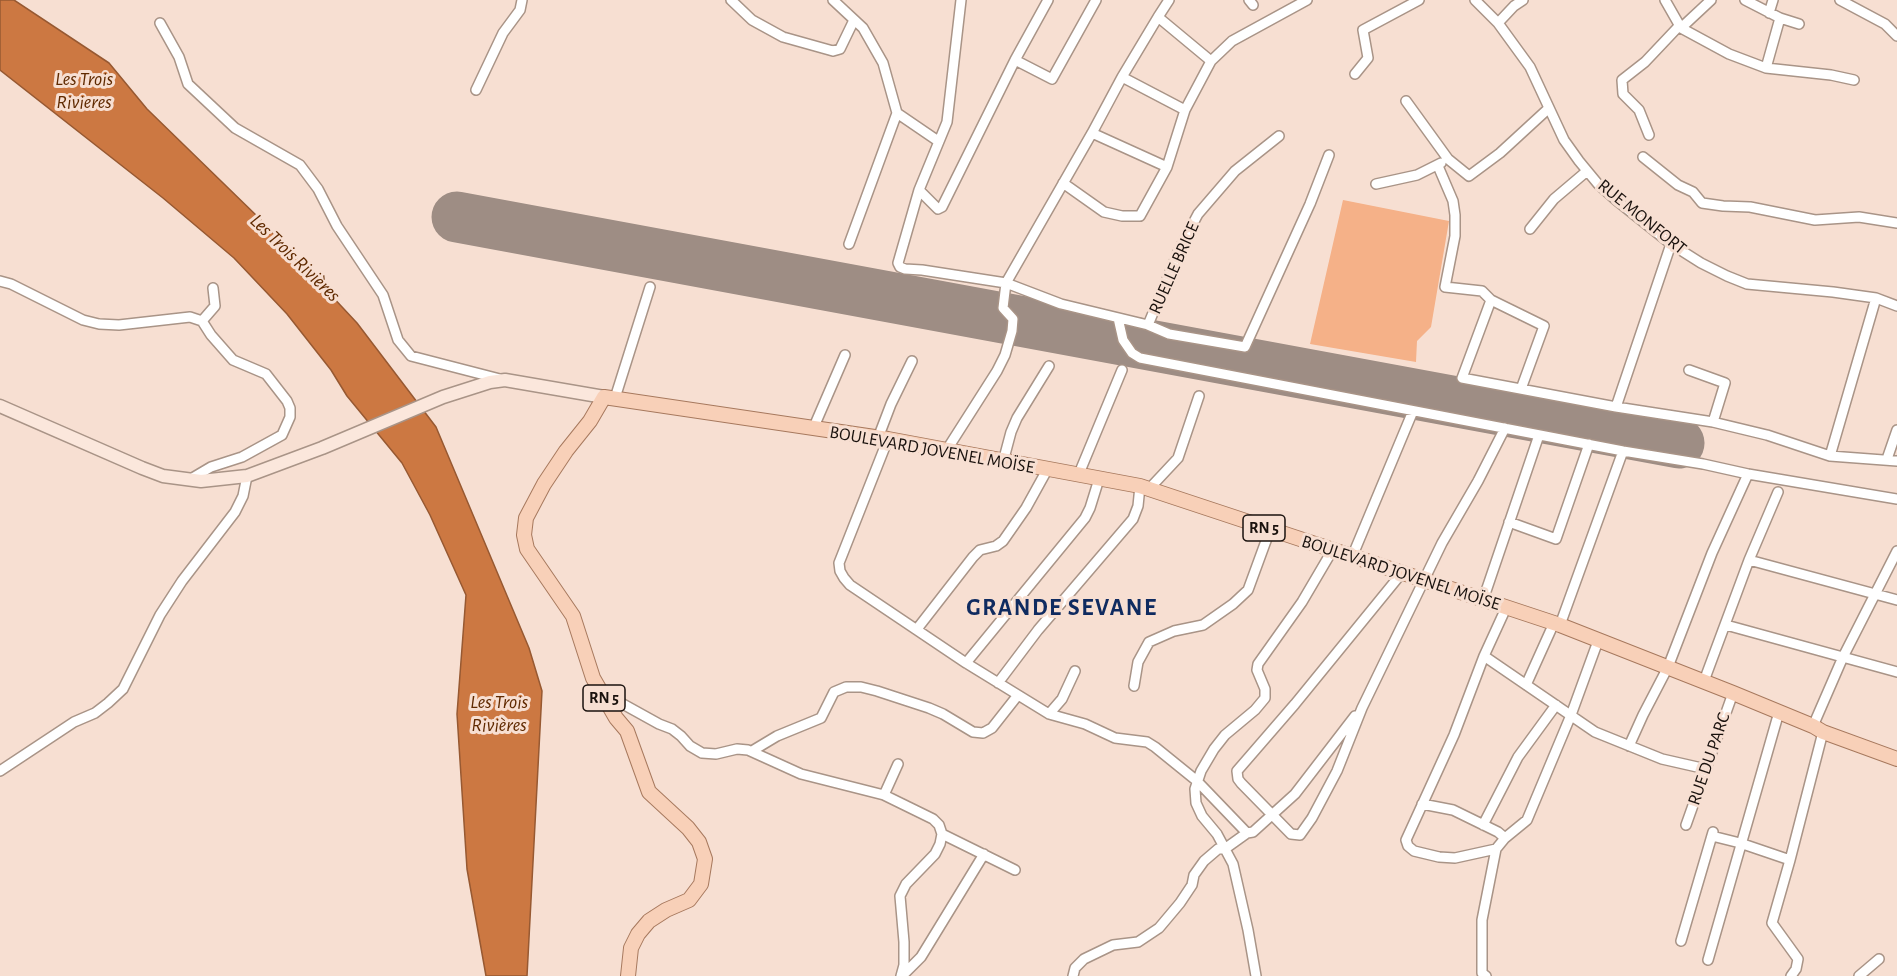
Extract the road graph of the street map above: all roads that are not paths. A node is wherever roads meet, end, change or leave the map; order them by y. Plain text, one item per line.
1 (522, 0) edge
2 (731, 0) edge
3 (833, 0) edge
4 (961, 0) edge
5 (1048, 0) edge
6 (1096, 0) edge
7 (1169, 0) edge
8 (1307, 0) edge
9 (1419, 0) edge
10 (1475, 0) edge
11 (1522, 0) edge
12 (1665, 0) edge
13 (1711, 0) edge
14 (1745, 0) edge
15 (1773, 0) edge
16 (1840, 0) edge
17 (1769, 13) junction
18 (1158, 17) junction
19 (1780, 18) junction
20 (854, 20) junction
21 (160, 23) dead end
22 (1498, 23) junction
23 (1798, 24) dead end
24 (1680, 27) junction
25 (1897, 36) edge
26 (1015, 60) junction
27 (1210, 61) junction
28 (1766, 68) junction
29 (1355, 74) dead end
30 (1122, 77) junction
31 (1854, 80) dead end
32 (476, 90) dead end
33 (1406, 101) dead end
34 (1549, 108) junction
35 (1185, 110) junction
36 (897, 113) junction
37 (1092, 133) junction
38 (1649, 135) dead end
39 (1279, 136) dead end
40 (938, 141) junction
41 (1329, 154) dead end
42 (1643, 158) dead end
43 (1448, 159) junction
44 (1167, 166) junction
45 (1438, 166) junction
46 (1587, 171) junction
47 (1063, 183) junction
48 (1376, 184) dead end
49 (919, 190) junction
50 (1897, 224) edge
51 (1530, 229) dead end
52 (849, 244) dead end
53 (1671, 244) junction
54 (0, 282) edge
55 (1006, 283) junction
56 (650, 287) dead end
57 (213, 288) dead end
58 (1876, 298) junction
59 (1491, 300) junction
60 (1897, 306) edge
61 (1118, 318) junction
62 (202, 321) junction
63 (1148, 325) junction
64 (845, 355) dead end
65 (912, 361) dead end
66 (1049, 366) dead end
67 (1122, 370) dead end
68 (1689, 370) dead end
69 (505, 380) junction
70 (1521, 389) junction
71 (1199, 396) dead end
72 (610, 397) junction
73 (0, 406) edge
74 (1616, 407) junction
75 (1413, 411) junction
76 (1713, 422) junction
77 (1505, 428) junction
78 (813, 429) junction
79 (1897, 430) edge
80 (1539, 435) junction
81 (883, 439) junction
82 (1589, 444) junction
83 (946, 450) junction
84 (1623, 451) junction
85 (1830, 456) junction
86 (1892, 460) edge
87 (1003, 462) junction
88 (1047, 470) junction
89 (1748, 474) junction
90 (248, 476) junction
91 (1078, 476) junction
92 (1099, 479) junction
93 (189, 480) junction
94 (1144, 488) junction
95 (1778, 492) dead end
96 (1897, 499) edge
97 (1509, 522) junction
98 (1270, 530) junction
99 (1897, 550) edge
100 (1332, 551) junction
101 (1352, 558) junction
102 (1749, 560) junction
103 (1401, 574) junction
104 (1424, 581) junction
105 (1875, 594) junction
106 (1484, 600) junction
107 (1897, 600) edge
108 (1506, 608) junction
109 (1557, 624) junction
110 (1726, 624) junction
111 (917, 629) junction
112 (1598, 640) junction
113 (1484, 656) junction
114 (1844, 657) junction
115 (966, 663) junction
116 (1668, 668) junction
117 (1075, 671) dead end
118 (1897, 672) edge
119 (1704, 681) junction
120 (998, 683) junction
121 (1526, 685) junction
122 (1134, 686) dead end
123 (601, 692) junction
124 (1733, 693) junction
125 (1018, 695) junction
126 (1556, 705) junction
127 (1362, 708) junction
128 (1779, 712) junction
129 (1049, 714) junction
130 (1571, 715) junction
131 (1818, 729) junction
132 (1629, 746) junction
133 (752, 752) junction
134 (1897, 759) edge
135 (898, 764) dead end
136 (1706, 769) junction
137 (0, 771) edge
138 (1197, 781) junction
139 (885, 795) junction
140 (1422, 804) junction
141 (1272, 816) junction
142 (1483, 825) junction
143 (1686, 825) dead end
144 (1247, 833) junction
145 (942, 834) junction
146 (1505, 838) junction
147 (1740, 843) junction
148 (1226, 849) junction
149 (1496, 849) junction
150 (984, 854) junction
151 (1790, 860) junction
152 (1015, 870) dead end
153 (1681, 941) dead end
154 (1879, 959) dead end
155 (1708, 960) dead end
156 (628, 976) edge
157 (902, 976) edge
158 (1073, 976) edge
159 (1256, 976) edge
160 (1486, 976) edge
161 (1791, 976) edge
162 (1859, 976) edge

1 - 32 street
2 - 20 street
3 - 20 street
4 - 40 street
5 - 26 street
6 - 26 street
7 - 18 street
8 - 27 street
9 - 29 street
10 - 22 street, RUE MONFORT
11 - 22 street
12 - 24 street
13 - 24 street
14 - 17 street
15 - 17 street
16 - 25 street
17 - 19 street
18 - 27 street
18 - 30 street
19 - 23 street
19 - 28 street
20 - 36 street
21 - 69 street
22 - 34 street, RUE MONFORT
24 - 28 street
24 - 38 street
26 - 49 street
27 - 35 street
28 - 31 street
30 - 35 street
30 - 37 street
33 - 43 street
34 - 43 street
34 - 46 street, RUE MONFORT
35 - 44 street
36 - 40 street
36 - 52 street
37 - 44 street
37 - 47 street
39 - 63 street, RUELLE BRICE
40 - 49 street
41 - 63 street
42 - 50 street
43 - 45 street
44 - 47 street
45 - 48 street
45 - 59 street
46 - 51 street
46 - 53 street, RUE MONFORT
47 - 55 street
49 - 55 street
53 - 58 street, RUE MONFORT
53 - 74 street
54 - 62 street
55 - 61 street
55 - 83 street
56 - 72 street
57 - 62 street
58 - 60 street, RUE MONFORT
58 - 85 street
59 - 70 street
59 - 70 street
61 - 63 street
61 - 75 street
62 - 93 street
64 - 78 street
65 - 81 street
66 - 87 street
67 - 91 street
68 - 76 street
69 - 72 main road
69 - 90 main road
70 - 74 street
71 - 94 street
72 - 78 main road, BOULEVARD JOVENEL MOÏSE / RN 5
72 - 123 main road, RN 5
73 - 93 main road
74 - 76 street
75 - 77 street
75 - 101 street
76 - 85 street
77 - 80 street
77 - 104 street
78 - 81 main road, BOULEVARD JOVENEL MOÏSE / RN 5
79 - 86 street
80 - 82 street
80 - 97 street
81 - 83 main road, BOULEVARD JOVENEL MOÏSE / RN 5
81 - 111 street
82 - 84 street
82 - 97 street
83 - 87 main road, BOULEVARD JOVENEL MOÏSE / RN 5
84 - 89 street
84 - 109 street
85 - 86 street
87 - 88 main road, BOULEVARD JOVENEL MOÏSE / RN 5
88 - 91 main road, BOULEVARD JOVENEL MOÏSE / RN 5
88 - 111 street
89 - 96 street
89 - 116 street
90 - 93 main road
90 - 137 street
91 - 92 main road, BOULEVARD JOVENEL MOÏSE / RN 5
92 - 94 main road, BOULEVARD JOVENEL MOÏSE / RN 5
92 - 115 street
94 - 98 main road, BOULEVARD JOVENEL MOÏSE / RN 5
94 - 120 street
95 - 102 street
97 - 106 street
98 - 100 main road, BOULEVARD JOVENEL MOÏSE / RN 5
98 - 122 street
99 - 105 street
100 - 101 main road, BOULEVARD JOVENEL MOÏSE / RN 5
100 - 138 street
101 - 103 main road, BOULEVARD JOVENEL MOÏSE / RN 5
102 - 105 street
102 - 110 street
103 - 104 main road, BOULEVARD JOVENEL MOÏSE / RN 5
103 - 141 street
104 - 106 main road, BOULEVARD JOVENEL MOÏSE / RN 5
104 - 127 street
105 - 107 street
105 - 114 street
106 - 108 main road, BOULEVARD JOVENEL MOÏSE / RN 5
108 - 109 main road, BOULEVARD JOVENEL MOÏSE / RN 5
108 - 113 street
109 - 112 main road, BOULEVARD JOVENEL MOÏSE / RN 5
109 - 121 street
110 - 114 street
110 - 119 street
111 - 115 street
112 - 116 main road, BOULEVARD JOVENEL MOÏSE / RN 5
112 - 130 street
113 - 121 street
113 - 140 street
114 - 118 street
114 - 131 street
115 - 120 street
116 - 119 main road, BOULEVARD JOVENEL MOÏSE / RN 5
116 - 132 street
117 - 129 street
119 - 124 main road, BOULEVARD JOVENEL MOÏSE / RN 5
120 - 125 street
121 - 126 street
123 - 133 street
123 - 156 main road, RN 5
124 - 128 main road, BOULEVARD JOVENEL MOÏSE / RN 5
124 - 136 street, RUE DU PARC
125 - 129 street
125 - 133 street
126 - 130 street
126 - 142 street
127 - 141 street
127 - 141 street
128 - 131 main road, BOULEVARD JOVENEL MOÏSE / RN 5
128 - 147 street
129 - 138 street
130 - 132 street
130 - 146 street
131 - 134 main road, BOULEVARD JOVENEL MOÏSE / RN 5
131 - 151 street
132 - 136 street
133 - 139 street
135 - 139 street
136 - 143 street, RUE DU PARC
138 - 144 street
138 - 148 street
139 - 145 street
140 - 142 street
140 - 149 street
141 - 144 street
142 - 146 street
144 - 148 street
145 - 150 street
145 - 157 street
146 - 149 street
147 - 151 street
147 - 153 street
147 - 155 street
148 - 158 street
148 - 159 street
149 - 160 street
150 - 152 street
150 - 157 street
151 - 161 street
154 - 162 street

